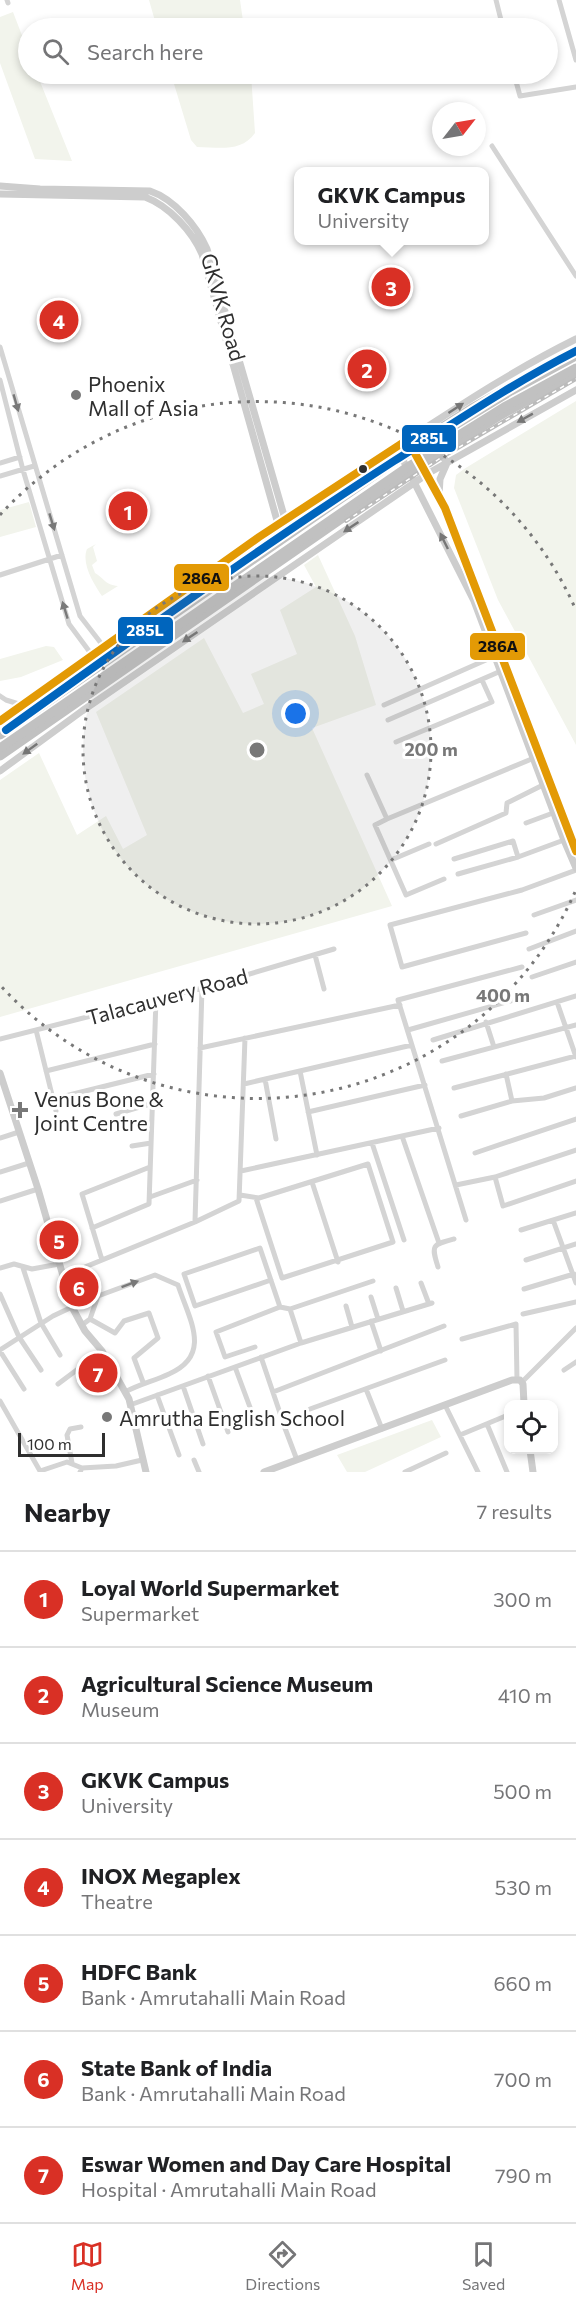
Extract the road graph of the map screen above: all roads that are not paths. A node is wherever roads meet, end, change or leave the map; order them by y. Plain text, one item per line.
1 (496, 0) edge
2 (560, 0) edge
3 (500, 18) edge
4 (576, 60) edge
5 (517, 84) edge
6 (576, 87) edge
7 (492, 146) dead end
8 (0, 186) edge
9 (0, 194) edge
10 (155, 197) junction
11 (576, 276) edge
12 (576, 339) edge
13 (0, 347) edge
14 (576, 350) edge
15 (576, 356) edge
16 (2, 362) edge
17 (576, 368) edge
18 (576, 374) edge
19 (0, 380) edge
20 (576, 390) edge
21 (409, 443) junction
22 (398, 450) junction
23 (440, 452) junction
24 (20, 457) junction
25 (0, 463) edge
26 (447, 463) junction
27 (421, 464) junction
28 (34, 466) junction
29 (23, 470) junction
30 (409, 472) junction
31 (427, 474) junction
32 (0, 476) edge
33 (415, 482) junction
34 (440, 498) junction
35 (297, 512) junction
36 (309, 516) junction
37 (282, 522) junction
38 (62, 555) junction
39 (50, 560) junction
40 (0, 575) edge
41 (104, 647) junction
42 (92, 655) junction
43 (495, 656) junction
44 (501, 670) junction
45 (482, 680) junction
46 (0, 696) edge
47 (22, 705) junction
48 (384, 705) dead end
49 (388, 720) dead end
50 (0, 721) edge
51 (0, 730) edge
52 (0, 735) edge
53 (396, 742) dead end
54 (0, 748) edge
55 (0, 756) edge
56 (534, 758) junction
57 (0, 771) edge
58 (367, 775) dead end
59 (543, 785) junction
60 (553, 803) junction
61 (553, 813) junction
62 (387, 819) junction
63 (526, 823) dead end
64 (564, 840) junction
65 (576, 850) edge
66 (518, 857) junction
67 (454, 859) dead end
68 (391, 860) junction
69 (576, 869) edge
70 (458, 874) dead end
71 (444, 879) dead end
72 (576, 900) edge
73 (534, 915) dead end
74 (576, 931) edge
75 (526, 933) dead end
76 (334, 949) dead end
77 (529, 949) dead end
78 (315, 956) junction
79 (576, 962) edge
80 (522, 967) dead end
81 (532, 977) dead end
82 (202, 987) junction
83 (324, 989) dead end
84 (576, 996) edge
85 (524, 997) dead end
86 (156, 999) junction
87 (557, 1002) junction
88 (400, 1005) junction
89 (486, 1022) junction
90 (576, 1025) edge
91 (566, 1029) junction
92 (36, 1030) junction
93 (408, 1030) junction
94 (245, 1038) junction
95 (0, 1039) edge
96 (433, 1040) dead end
97 (155, 1044) junction
98 (412, 1045) junction
99 (494, 1047) junction
100 (200, 1048) junction
101 (576, 1056) edge
102 (442, 1061) dead end
103 (46, 1071) junction
104 (300, 1071) junction
105 (0, 1073) edge
106 (154, 1074) junction
107 (506, 1074) junction
108 (265, 1079) junction
109 (244, 1084) junction
110 (425, 1085) junction
111 (454, 1088) dead end
112 (576, 1088) edge
113 (53, 1099) junction
114 (512, 1101) junction
115 (153, 1103) junction
116 (56, 1112) dead end
117 (308, 1113) junction
118 (116, 1114) dead end
119 (461, 1116) dead end
120 (576, 1119) edge
121 (439, 1128) junction
122 (19, 1132) junction
123 (402, 1136) junction
124 (0, 1138) edge
125 (276, 1139) dead end
126 (151, 1143) junction
127 (372, 1143) junction
128 (132, 1146) dead end
129 (576, 1150) edge
130 (475, 1153) dead end
131 (317, 1155) junction
132 (29, 1163) junction
133 (150, 1167) junction
134 (241, 1171) junction
135 (0, 1172) edge
136 (495, 1177) junction
137 (197, 1180) junction
138 (576, 1181) edge
139 (312, 1182) junction
140 (456, 1185) junction
141 (38, 1189) junction
142 (240, 1195) junction
143 (150, 1197) junction
144 (256, 1198) junction
145 (391, 1199) junction
146 (0, 1201) edge
147 (380, 1202) junction
148 (576, 1213) edge
149 (466, 1220) dead end
150 (553, 1220) junction
151 (195, 1222) junction
152 (92, 1228) junction
153 (521, 1230) dead end
154 (454, 1239) dead end
155 (404, 1240) dead end
156 (440, 1243) junction
157 (576, 1244) edge
158 (564, 1248) junction
159 (102, 1260) junction
160 (526, 1260) dead end
161 (338, 1262) junction
162 (59, 1264) junction
163 (0, 1268) edge
164 (23, 1268) junction
165 (438, 1268) dead end
166 (574, 1274) edge
167 (63, 1276) junction
168 (271, 1280) junction
169 (373, 1281) dead end
170 (421, 1283) dead end
171 (576, 1283) edge
172 (396, 1288) dead end
173 (524, 1289) dead end
174 (0, 1294) edge
175 (371, 1297) dead end
176 (576, 1302) edge
177 (346, 1306) dead end
178 (72, 1307) junction
179 (280, 1307) junction
180 (290, 1309) junction
181 (404, 1311) junction
182 (523, 1314) dead end
183 (90, 1319) junction
184 (378, 1319) junction
185 (371, 1321) junction
186 (41, 1323) junction
187 (444, 1326) dead end
188 (352, 1327) junction
189 (83, 1328) junction
190 (576, 1328) edge
191 (19, 1337) junction
192 (462, 1339) dead end
193 (302, 1343) junction
194 (255, 1347) dead end
195 (0, 1350) edge
196 (102, 1351) junction
197 (381, 1351) junction
198 (60, 1355) dead end
199 (261, 1357) junction
200 (445, 1360) dead end
201 (576, 1362) edge
202 (235, 1367) junction
203 (41, 1370) dead end
204 (564, 1370) dead end
205 (208, 1377) junction
206 (520, 1381) junction
207 (143, 1382) junction
208 (58, 1384) dead end
209 (183, 1386) junction
210 (24, 1389) dead end
211 (366, 1389) junction
212 (125, 1392) junction
213 (273, 1392) junction
214 (157, 1395) junction
215 (523, 1400) edge
216 (0, 1401) edge
217 (130, 1405) junction
218 (445, 1405) junction
219 (310, 1409) dead end
220 (504, 1417) edge
221 (487, 1424) junction
222 (81, 1426) dead end
223 (257, 1426) dead end
224 (382, 1429) junction
225 (228, 1432) dead end
226 (460, 1435) junction
227 (203, 1444) dead end
228 (446, 1453) dead end
229 (531, 1454) edge
230 (179, 1455) dead end
231 (142, 1460) junction
232 (194, 1460) dead end
233 (297, 1460) junction
234 (72, 1463) junction
235 (81, 1470) edge
236 (39, 1471) edge
237 (146, 1472) edge
238 (199, 1472) edge
239 (264, 1472) edge
240 (405, 1472) edge
241 (478, 1472) edge
242 (507, 1472) edge
243 (533, 1472) edge

1 - 3 street
2 - 4 street
5 - 6 street
7 - 11 street
8 - 10 street
9 - 10 street
10 - 37 street, GKVK Road
21 -> 12 street
13 - 16 street
14 - 21 highway
15 - 52 highway, bridge
16 -> 28 street
17 - 54 highway, bridge
18 - 23 highway
19 - 24 street
20 -> 26 street
21 - 22 highway
21 - 27 street
22 - 30 street
22 - 35 street
22 - 36 highway
23 - 26 street
23 - 27 highway
24 - 25 street
24 - 29 street
26 - 31 street
26 - 34 street
27 - 30 highway
27 - 31 street
28 - 29 street
28 -> 38 street
29 - 32 street
29 - 39 street
30 - 33 street
30 - 55 highway
31 - 33 street
31 - 34 street
43 -> 33 street
33 -> 57 street
34 - 60 street
35 - 36 highway
35 - 37 street
36 - 51 highway
37 - 41 street
38 - 39 street
38 - 41 street
39 - 40 street
42 -> 39 street
41 - 42 street
42 - 47 street
43 - 44 street
43 - 48 street
44 - 45 street
44 - 56 street
45 - 49 street
45 - 53 street
46 - 47 street
47 - 50 street
56 - 59 street
56 - 62 street
58 - 62 street
59 - 60 street
59 - 68 street
60 - 61 street
60 - 65 street
61 - 63 street
61 - 64 street
62 - 68 street
64 - 66 street
64 - 69 street
66 - 67 street
66 - 70 street
68 - 71 street
69 - 75 street
72 - 73 street
74 - 77 street
76 - 78 street, Talacauvery Road
78 - 82 street, Talacauvery Road
78 - 83 street
79 - 81 street
80 - 88 street
82 - 86 street, Talacauvery Road
82 - 100 street
84 - 87 street
85 - 93 street
86 - 92 street, Talacauvery Road
86 - 97 street
87 - 89 street
87 - 91 street
88 - 93 street
88 - 94 street
89 - 96 street
89 - 99 street
90 - 91 street
91 - 99 street
91 - 101 street
92 - 95 street, Talacauvery Road
92 - 103 street
93 - 98 street
94 - 100 street
94 - 109 street
97 - 103 street
97 - 106 street
98 - 104 street
98 - 110 street
99 - 102 street
100 - 137 street
101 - 107 street
103 - 113 street
104 - 108 street
104 - 117 street
105 - 122 street
106 - 113 street
106 - 115 street
107 - 111 street
107 - 114 street
108 - 109 street
108 - 125 street
109 - 134 street
110 - 117 street
110 - 121 street
112 - 114 street
113 - 116 street
114 - 119 street
115 - 118 street
115 - 126 street
117 - 131 street
120 - 130 street
121 - 123 street
121 - 140 street
122 - 124 street
122 - 132 street
123 - 127 street
123 - 156 street
126 - 128 street
126 - 133 street
127 - 131 street
127 - 145 street
129 - 136 street
131 - 134 street
132 - 135 street
132 - 141 street
133 - 143 street
133 - 152 street
134 - 142 street
136 - 138 street
136 - 140 street
137 - 143 street
137 - 151 street
139 - 144 street
139 - 147 street
139 - 161 street
140 - 149 street
141 - 146 street
141 - 162 street
142 - 144 street
142 - 151 street
143 - 152 street
144 - 161 street
145 - 147 street
145 - 155 street
147 - 161 street
148 - 150 street
150 - 153 street
150 - 158 street
151 - 159 street
152 - 159 street
154 - 156 street
156 - 165 street
157 - 158 street
158 - 160 street
158 - 166 street
159 - 167 street
162 - 164 street
162 - 167 street
163 - 164 street
164 - 186 street
166 - 171 street
166 - 173 street
167 - 178 street
168 - 168 street
168 - 179 street
169 - 180 street
170 - 181 street
172 - 181 street
174 - 191 street
175 - 184 street
176 - 182 street
177 - 188 street
178 - 186 street
178 - 189 street
179 - 180 street
179 - 194 street
180 - 193 street
181 - 184 street
183 - 189 street
183 - 207 street
183 -> 207 street
184 - 185 street
185 - 188 street
185 - 197 street
186 - 191 street
186 - 198 street
187 - 197 street
188 - 193 street
189 - 196 street
190 - 206 street
191 - 195 street
191 - 203 street
192 - 206 street
193 - 199 street
195 - 210 street
196 - 208 street
196 - 212 street
197 - 213 street
199 - 202 street
199 - 213 street
200 - 211 street
201 - 204 street
202 - 205 street
202 - 223 street
205 - 209 street
205 - 225 street
206 - 215 street
206 - 218 street
207 - 212 street
209 - 214 street
209 - 227 street
211 - 219 street
211 - 224 street
212 - 217 street
213 - 233 street
214 - 217 street
214 - 230 street
216 - 236 street
217 - 231 street
218 - 224 street
218 - 226 street
220 - 221 street
221 - 226 street
221 - 242 street
222 - 234 street
224 - 233 street
226 - 241 street
228 - 240 street
229 - 243 street
231 - 235 street
231 - 237 street
232 - 238 street
233 - 239 street
234 - 235 street
234 - 236 street

